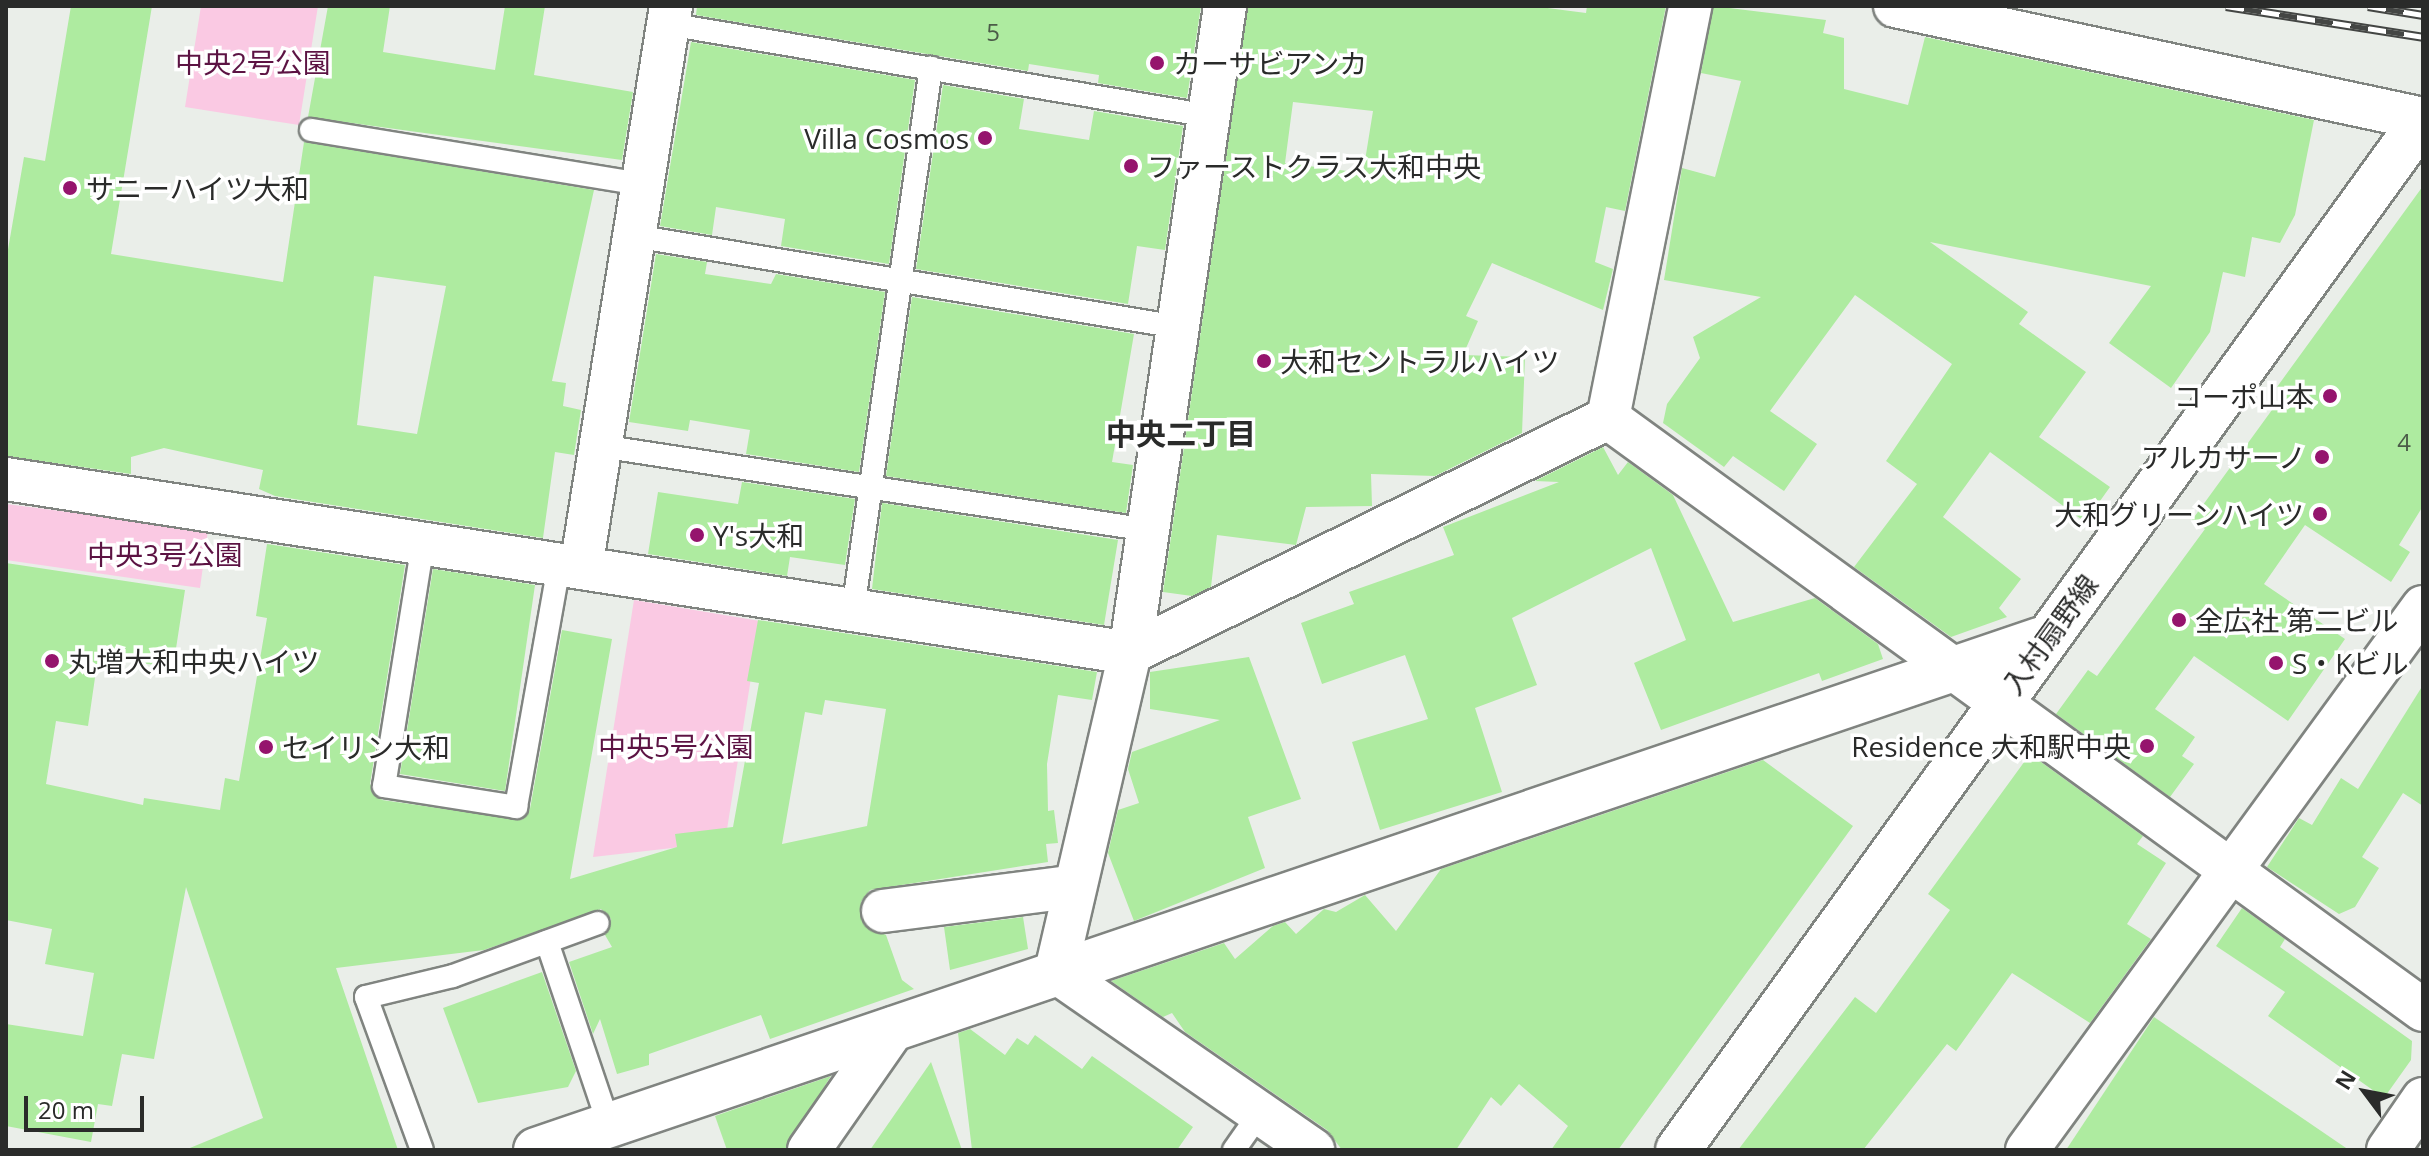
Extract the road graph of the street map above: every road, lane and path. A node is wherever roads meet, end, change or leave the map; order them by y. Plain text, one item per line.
1 (1225, 6) edge
2 (1690, 6) edge
3 (1895, 6) edge
4 (669, 15) edge
5 (931, 68) junction
6 (1209, 116) junction
7 (2423, 119) edge
8 (311, 130) dead end
9 (642, 184) junction
10 (634, 236) junction
11 (901, 281) junction
12 (1178, 327) junction
13 (1608, 418) junction
14 (600, 446) junction
15 (6, 479) edge
16 (871, 487) junction
17 (1148, 530) junction
18 (423, 543) junction
19 (570, 567) junction
20 (2423, 607) edge
21 (853, 610) junction
22 (2045, 638) junction
23 (1130, 653) junction
24 (1947, 668) junction
25 (1999, 705) junction
26 (2232, 870) junction
27 (1071, 887) junction
28 (883, 911) dead end
29 (598, 923) dead end
30 (547, 942) junction
31 (1056, 972) junction
32 (2423, 1010) edge
33 (894, 1028) junction
34 (2423, 1099) edge
35 (1260, 1113) junction
36 (609, 1125) junction
37 (422, 1150) edge
38 (536, 1150) edge
39 (809, 1150) edge
40 (1234, 1150) edge
41 (1313, 1150) edge
42 (1678, 1150) edge
43 (2027, 1150) edge
44 (2388, 1150) edge

1 - 6 street
2 - 13 street
3 - 7 street
4 - 5 lane
4 - 9 street
5 - 6 lane
5 - 11 lane
6 - 12 street
7 - 22 street, 入村扇野線
8 - 9 lane
9 - 10 street
10 - 11 lane
10 - 14 street
11 - 12 lane
11 - 16 lane
12 - 17 street
13 - 23 street
13 - 24 street
14 - 16 lane
14 - 19 street
15 - 18 street
16 - 17 lane
16 - 21 lane
17 - 23 street
18 - 19 street
18 - 19 lane
19 - 21 street
20 - 26 street
21 - 23 street
22 - 24 street
22 - 25 street, 入村扇野線
23 - 27 street
24 - 25 street
24 - 31 street
25 - 26 street
25 - 42 street, 入村扇野線
26 - 32 street
26 - 43 street
27 - 28 street
27 - 31 street
29 - 30 lane
30 - 36 lane
30 - 37 lane
31 - 33 street
31 - 35 street
33 - 36 street
33 - 39 street
34 - 44 street
35 - 40 lane
35 - 41 street
36 - 38 street

